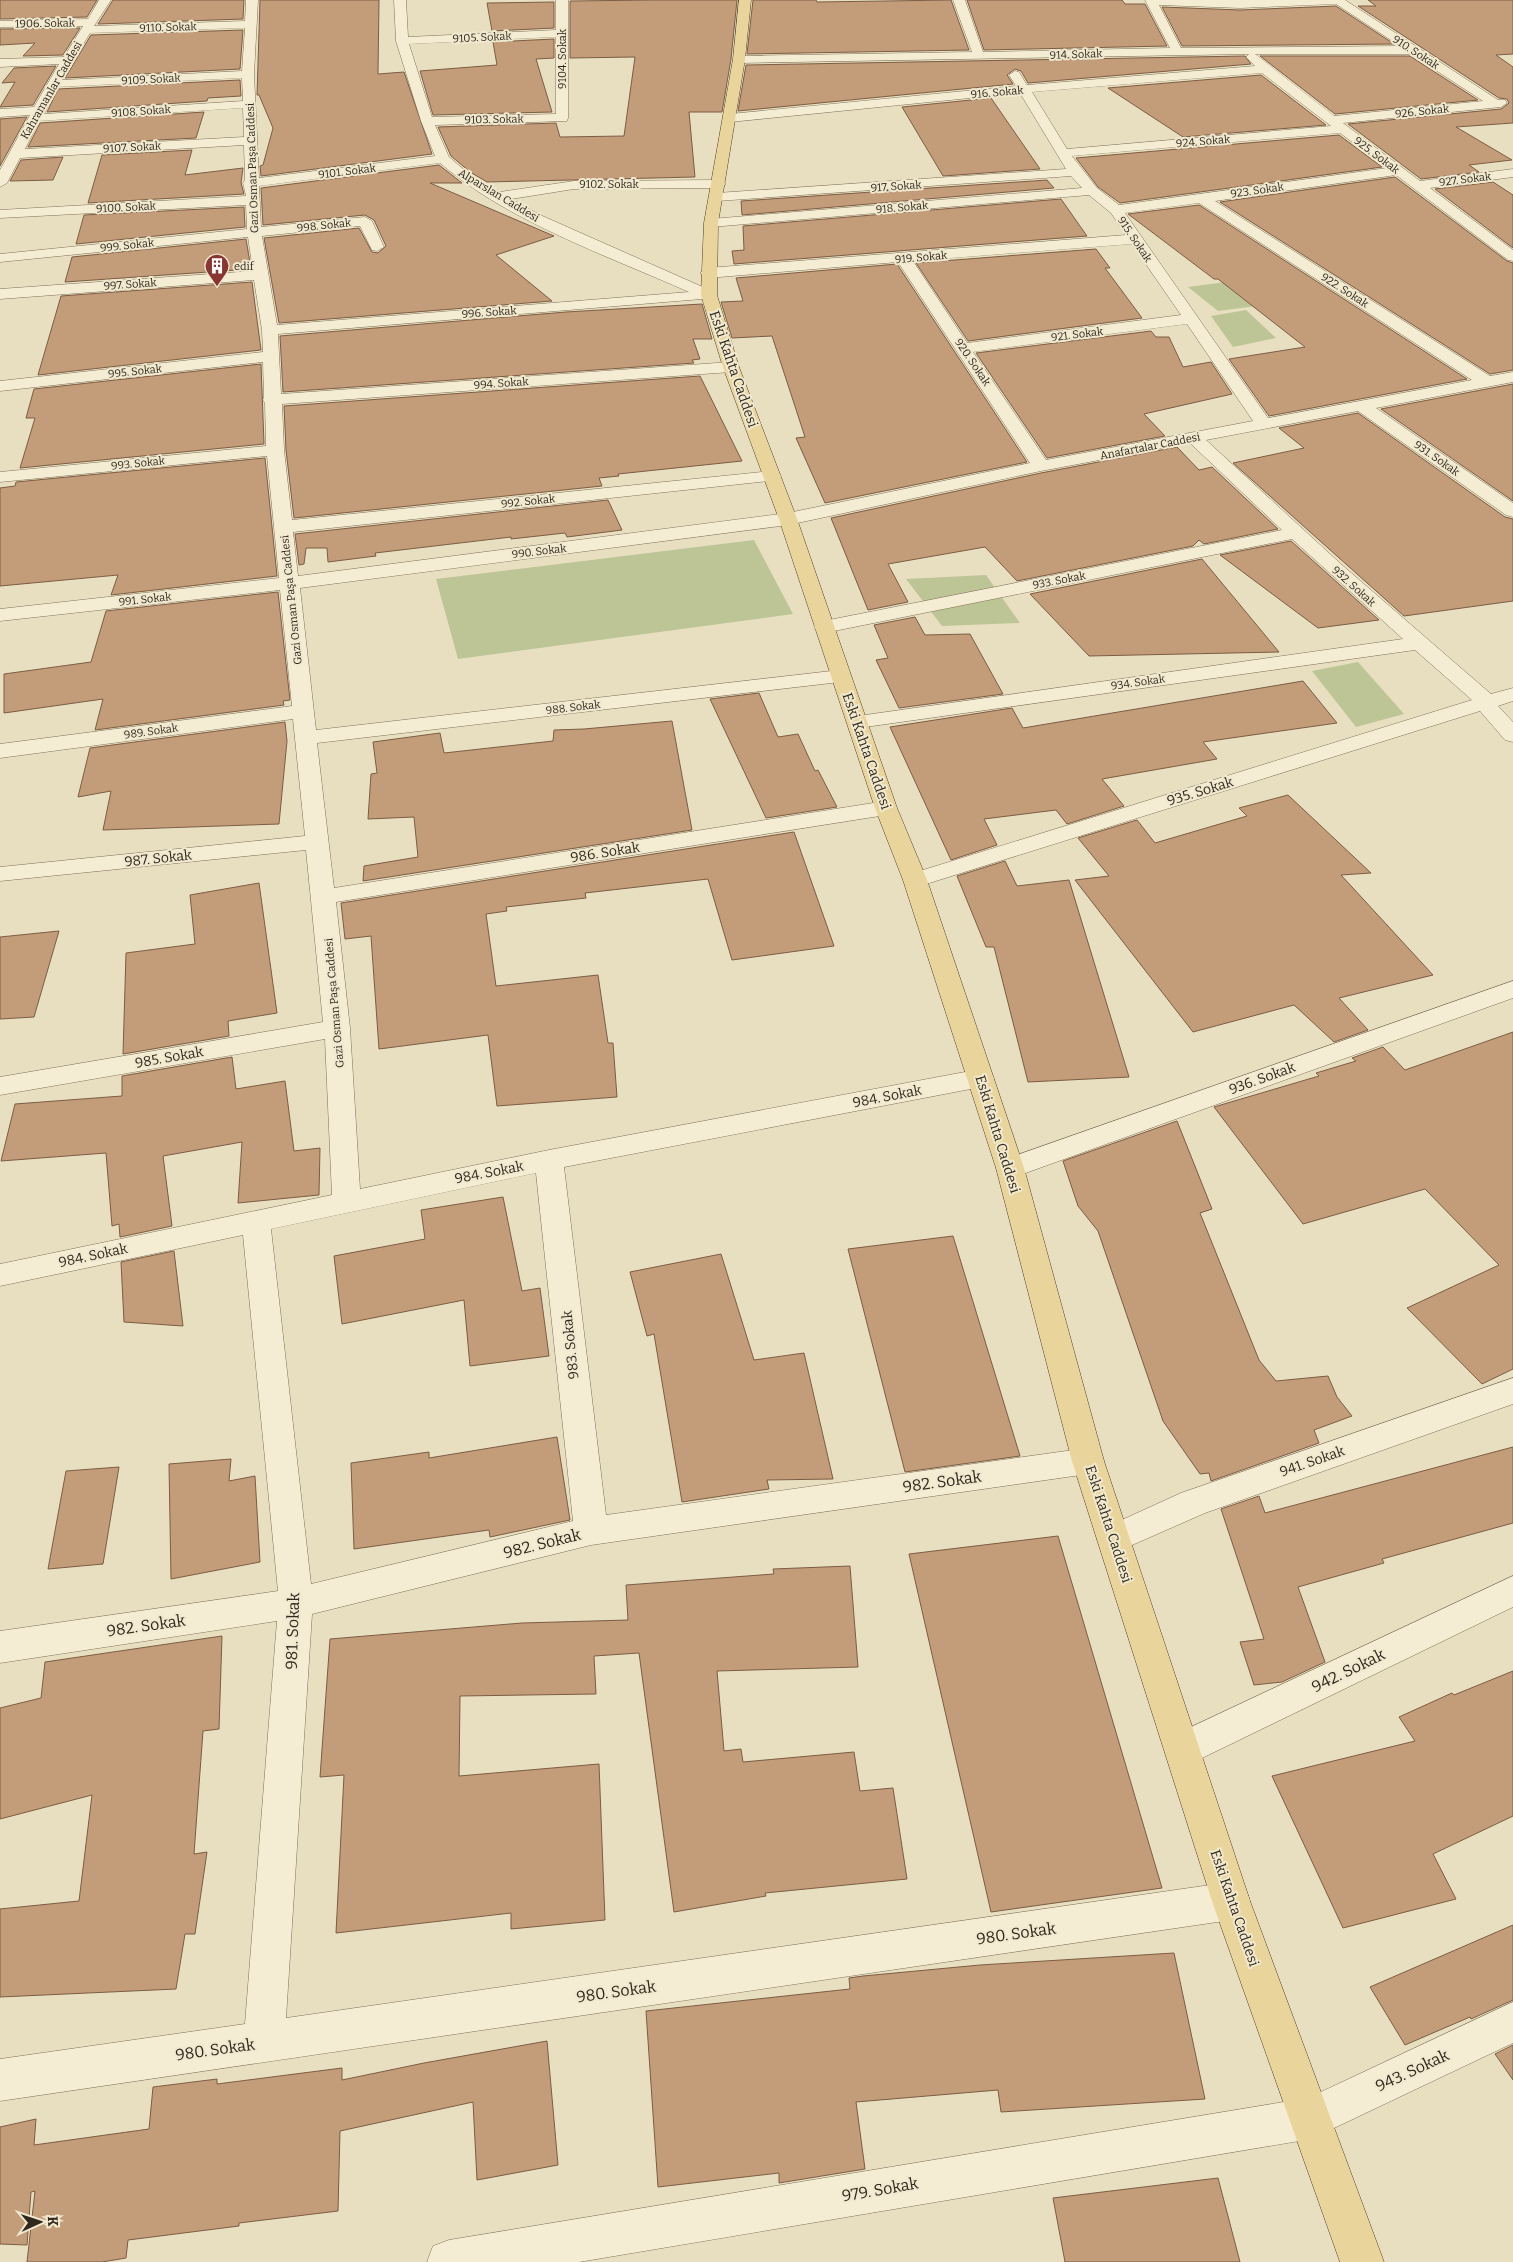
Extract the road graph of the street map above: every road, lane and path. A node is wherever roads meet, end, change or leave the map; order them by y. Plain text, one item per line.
1 (105, 0) edge
2 (252, 0) edge
3 (400, 0) edge
4 (562, 0) edge
5 (745, 0) edge
6 (959, 0) edge
7 (1152, 0) edge
8 (1338, 1) edge
9 (0, 24) edge
10 (250, 24) junction
11 (88, 26) junction
12 (562, 33) junction
13 (402, 41) junction
14 (1245, 49) junction
15 (1413, 50) junction
16 (1178, 51) junction
17 (979, 56) junction
18 (1005, 57) junction
19 (739, 59) junction
20 (69, 60) junction
21 (0, 63) edge
22 (1265, 69) junction
23 (248, 74) junction
24 (53, 84) junction
25 (1023, 89) junction
26 (1513, 101) edge
27 (1495, 103) junction
28 (249, 104) junction
29 (0, 113) edge
30 (36, 115) junction
31 (562, 118) joint
32 (730, 118) junction
33 (1331, 120) junction
34 (427, 121) junction
35 (1342, 129) junction
36 (250, 140) junction
37 (14, 154) junction
38 (1064, 154) junction
39 (443, 159) junction
40 (3, 170) edge
41 (1398, 170) junction
42 (1075, 172) junction
43 (1513, 173) edge
44 (0, 183) edge
45 (1418, 185) junction
46 (251, 191) junction
47 (1092, 191) junction
48 (500, 196) junction
49 (1201, 198) junction
50 (716, 201) junction
51 (1116, 210) junction
52 (0, 214) edge
53 (254, 232) junction
54 (1134, 239) junction
55 (377, 247) dead end
56 (1513, 257) edge
57 (0, 258) edge
58 (904, 258) junction
59 (261, 275) junction
60 (709, 284) junction
61 (0, 294) edge
62 (1190, 319) junction
63 (270, 330) junction
64 (964, 348) junction
65 (271, 356) junction
66 (731, 367) junction
67 (1513, 377) edge
68 (1489, 383) junction
69 (0, 386) edge
70 (271, 400) junction
71 (1360, 405) junction
72 (1264, 425) junction
73 (1193, 437) junction
74 (275, 450) junction
75 (1041, 466) junction
76 (772, 476) junction
77 (0, 477) edge
78 (1513, 511) edge
79 (788, 519) junction
80 (283, 527) junction
81 (1294, 533) junction
82 (289, 584) junction
83 (0, 615) edge
84 (824, 627) junction
85 (1418, 643) junction
86 (840, 676) junction
87 (1513, 694) edge
88 (1484, 703) junction
89 (302, 711) junction
90 (858, 722) junction
91 (1513, 736) edge
92 (306, 738) junction
93 (0, 751) edge
94 (886, 808) junction
95 (317, 842) junction
96 (0, 874) edge
97 (915, 880) junction
98 (324, 897) junction
99 (1513, 988) edge
100 (338, 1028) junction
101 (981, 1078) junction
102 (0, 1086) edge
103 (549, 1160) junction
104 (1010, 1168) junction
105 (347, 1201) junction
106 (256, 1220) junction
107 (0, 1275) edge
108 (1513, 1391) edge
109 (1088, 1461) junction
110 (591, 1531) junction
111 (1114, 1539) junction
112 (1513, 1591) edge
113 (296, 1603) junction
114 (0, 1647) edge
115 (1183, 1749) junction
116 (1231, 1901) junction
117 (1513, 2022) edge
118 (264, 2042) junction
119 (0, 2080) edge
120 (1311, 2118) junction
121 (449, 2262) edge
122 (1362, 2262) edge

1 - 11 street, Kahramanlar Caddesi
2 - 10 street, Gazi Osman Paşa Caddesi
3 - 13 street, Alparslan Caddesi
4 - 12 street, 9104. Sokak
5 - 19 main road, Eski Kahta Caddesi
6 - 17 street
7 - 8 street
7 - 16 street
8 - 15 street, 910. Sokak
9 - 11 street, 1906. Sokak
10 - 11 street, 9110. Sokak
10 - 23 street, Gazi Osman Paşa Caddesi
11 - 20 street, Kahramanlar Caddesi
12 - 13 street, 9105. Sokak
12 - 31 street, 9104. Sokak
13 - 34 street, Alparslan Caddesi
14 - 15 street, 914. Sokak
14 - 16 street, 914. Sokak
14 - 22 street, 925. Sokak
15 - 27 street, 910. Sokak
16 - 18 street, 914. Sokak
17 - 18 street, 914. Sokak
17 - 19 street, 914. Sokak
18 - 25 street, 915. Sokak
19 - 32 main road, Eski Kahta Caddesi
20 - 21 street
20 - 24 street, Kahramanlar Caddesi
22 - 25 street, 916. Sokak
22 - 33 street, 925. Sokak
23 - 24 street, 9109. Sokak
23 - 28 street, Gazi Osman Paşa Caddesi
24 - 30 street, Kahramanlar Caddesi
25 - 32 street, 916. Sokak
25 - 38 street, 915. Sokak
26 - 27 street, 926. Sokak
27 - 33 street, 926. Sokak
28 - 30 street, 9108. Sokak
28 - 36 street, Gazi Osman Paşa Caddesi
29 - 30 street, 9108. Sokak
30 - 37 street, Kahramanlar Caddesi
31 - 34 street, 9103. Sokak
32 - 50 main road, Eski Kahta Caddesi
33 - 35 street, 925. Sokak
34 - 39 street, Alparslan Caddesi
35 - 38 street, 924. Sokak
35 - 41 street, 925. Sokak
36 - 37 street, 9107. Sokak
36 - 46 street, Gazi Osman Paşa Caddesi
37 - 40 street, Kahramanlar Caddesi
38 - 42 street, 915. Sokak
39 - 46 street, 9101. Sokak
39 - 48 street, Alparslan Caddesi
40 - 44 street, Kahramanlar Caddesi
41 - 45 street, 925. Sokak
41 - 49 street, 923. Sokak
42 - 47 street, 915. Sokak
42 - 50 street, 917. Sokak
43 - 45 street, 927. Sokak
45 - 56 street, 925. Sokak
46 - 52 street, 9100. Sokak
46 - 53 street, Gazi Osman Paşa Caddesi
47 - 50 street, 918. Sokak
47 - 51 street, 915. Sokak
48 - 50 street, 9102. Sokak
48 - 60 street, Alparslan Caddesi
49 - 51 street, 923. Sokak
49 - 68 street, 922. Sokak
50 - 60 main road, Eski Kahta Caddesi
51 - 54 street, 915. Sokak
53 - 55 street, 998. Sokak
53 - 57 street, 999. Sokak
53 - 59 street, Gazi Osman Paşa Caddesi
54 - 58 street, 919. Sokak
54 - 62 street, 915. Sokak
58 - 60 street, 919. Sokak
58 - 64 street, 920. Sokak
59 - 61 street, 997. Sokak
59 - 63 street, Gazi Osman Paşa Caddesi
60 - 63 street, 996. Sokak
60 - 66 main road, Eski Kahta Caddesi
62 - 64 street, 921. Sokak
62 - 72 street, 915. Sokak
63 - 65 street, Gazi Osman Paşa Caddesi
64 - 75 street, 920. Sokak
65 - 69 street, 995. Sokak
65 - 70 street, Gazi Osman Paşa Caddesi
66 - 70 street, 994. Sokak
66 - 76 main road, Eski Kahta Caddesi
67 - 68 street, Anafartalar Caddesi
68 - 71 street, Anafartalar Caddesi
70 - 74 street, Gazi Osman Paşa Caddesi
71 - 72 street, Anafartalar Caddesi
71 - 78 street, 931. Sokak
72 - 73 street, Anafartalar Caddesi
73 - 75 street, Anafartalar Caddesi
73 - 81 street, 932. Sokak
74 - 77 street, 993. Sokak
74 - 80 street, Gazi Osman Paşa Caddesi
75 - 79 street, Anafartalar Caddesi
76 - 79 main road, Eski Kahta Caddesi
76 - 80 street, 992. Sokak
79 - 82 street, 990. Sokak
79 - 84 main road, Eski Kahta Caddesi
80 - 82 street, Gazi Osman Paşa Caddesi
81 - 84 street, 933. Sokak
81 - 85 street, 932. Sokak
82 - 83 street, 991. Sokak
82 - 89 street, Gazi Osman Paşa Caddesi
84 - 86 main road, Eski Kahta Caddesi
85 - 88 street, 932. Sokak
85 - 90 street, 934. Sokak
86 - 90 main road, Eski Kahta Caddesi
86 - 92 street, 988. Sokak
87 - 88 street, 935. Sokak
88 - 91 street, 932. Sokak
88 - 97 street, 935. Sokak
89 - 92 street, Gazi Osman Paşa Caddesi
89 - 93 street, 989. Sokak
90 - 94 main road, Eski Kahta Caddesi
92 - 95 street, Gazi Osman Paşa Caddesi
94 - 97 main road, Eski Kahta Caddesi
94 - 98 street, 986. Sokak
95 - 96 street, 987. Sokak
95 - 98 street, Gazi Osman Paşa Caddesi
97 - 101 main road, Eski Kahta Caddesi
98 - 100 street, Gazi Osman Paşa Caddesi
99 - 104 street, 936. Sokak
100 - 102 street, 985. Sokak
100 - 105 street, Gazi Osman Paşa Caddesi
101 - 103 street, 984. Sokak
101 - 104 main road, Eski Kahta Caddesi
103 - 105 street, 984. Sokak
103 - 110 street, 983. Sokak
104 - 109 main road, Eski Kahta Caddesi
105 - 106 street, 984. Sokak
106 - 107 street, 984. Sokak
106 - 113 street, 981. Sokak
108 - 111 street, 941. Sokak
109 - 110 street, 982. Sokak
109 - 111 main road, Eski Kahta Caddesi
110 - 113 street, 982. Sokak
111 - 115 main road, Eski Kahta Caddesi
112 - 115 street, 942. Sokak
113 - 114 street, 982. Sokak
113 - 118 street, 981. Sokak
115 - 116 main road, Eski Kahta Caddesi
116 - 118 street, 980. Sokak
116 - 120 main road, Eski Kahta Caddesi
117 - 120 street, 943. Sokak
118 - 119 street, 980. Sokak
120 - 121 street, 979. Sokak
120 - 122 main road, Eski Kahta Caddesi

